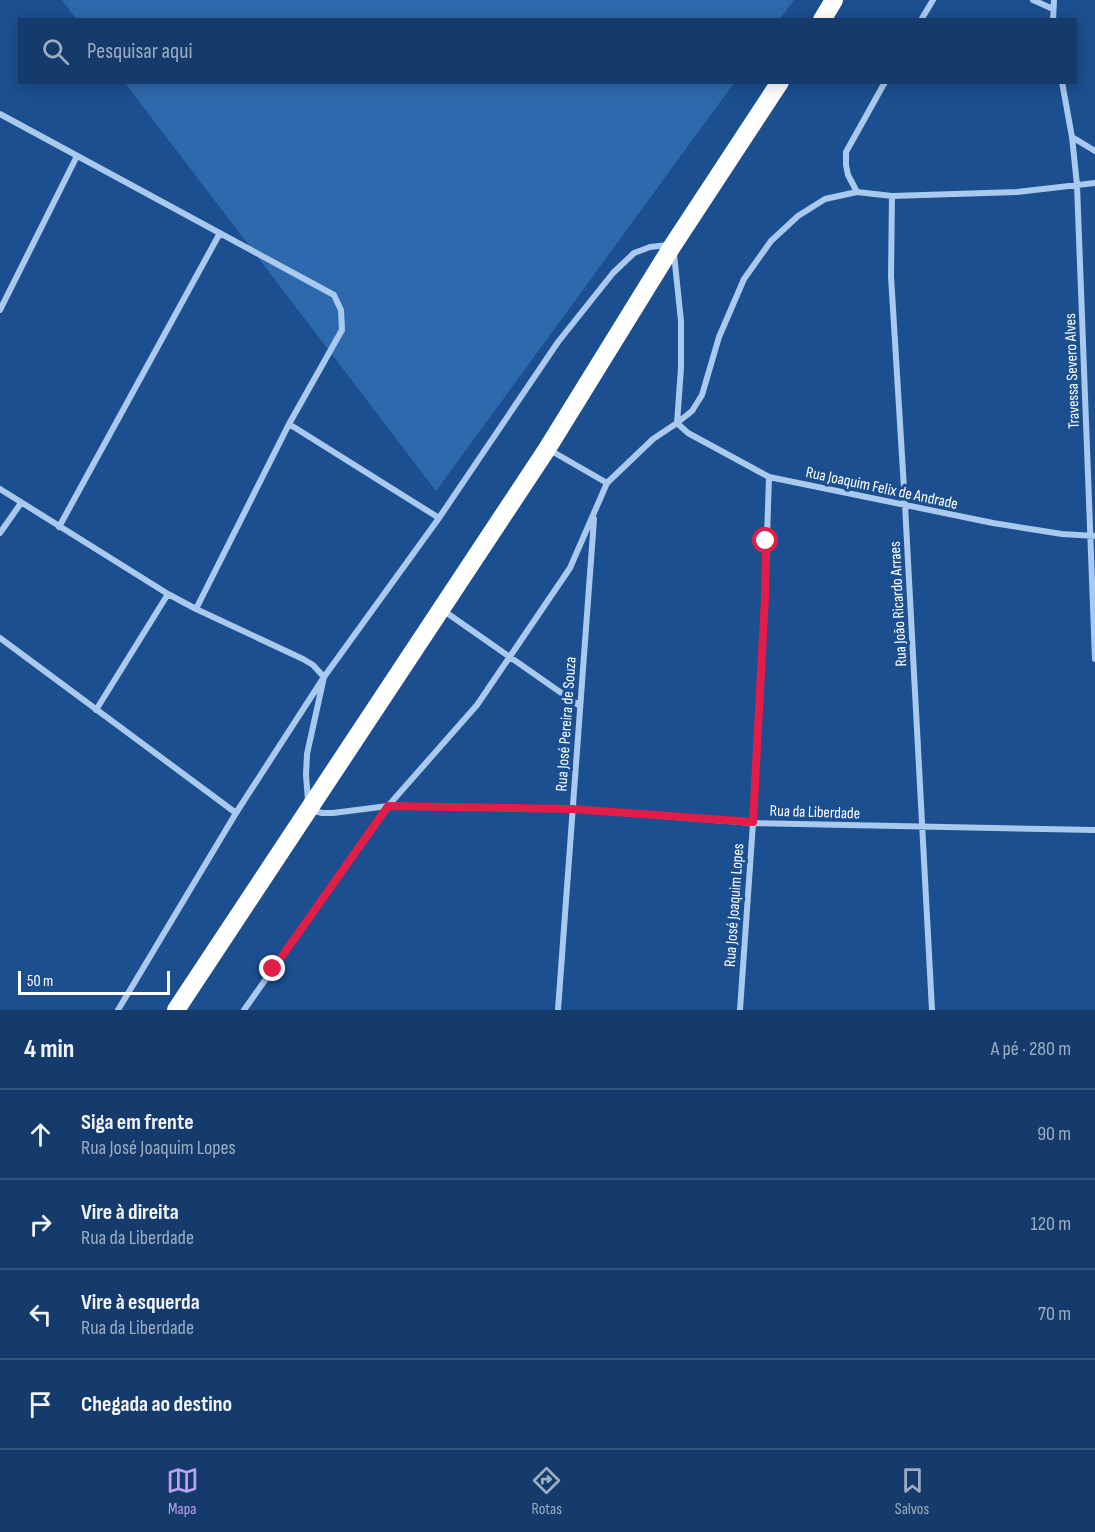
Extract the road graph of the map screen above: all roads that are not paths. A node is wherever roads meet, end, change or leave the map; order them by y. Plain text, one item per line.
1 (834, 0) edge
2 (933, 0) edge
3 (1034, 0) edge
4 (1054, 0) edge
5 (1053, 9) junction
6 (823, 18) edge
7 (922, 18) edge
8 (1053, 18) edge
9 (779, 84) edge
10 (884, 84) edge
11 (1062, 84) edge
12 (0, 114) edge
13 (1072, 137) junction
14 (1095, 151) edge
15 (77, 156) junction
16 (1095, 183) edge
17 (1077, 185) junction
18 (857, 192) junction
19 (892, 196) junction
20 (220, 233) junction
21 (673, 245) junction
22 (0, 310) edge
23 (677, 423) junction
24 (289, 424) junction
25 (547, 449) junction
26 (769, 477) junction
27 (607, 483) junction
28 (0, 489) edge
29 (21, 503) junction
30 (905, 506) junction
31 (594, 513) junction
32 (439, 518) junction
33 (59, 527) junction
34 (0, 532) edge
35 (1093, 536) edge
36 (168, 594) junction
37 (196, 609) junction
38 (441, 609) junction
39 (0, 638) edge
40 (509, 656) junction
41 (1095, 659) edge
42 (324, 677) junction
43 (580, 706) junction
44 (96, 710) junction
45 (388, 806) junction
46 (309, 809) junction
47 (572, 809) junction
48 (236, 813) junction
49 (753, 822) junction
50 (921, 827) junction
51 (1095, 830) edge
52 (118, 1010) edge
53 (176, 1010) edge
54 (244, 1010) edge
55 (558, 1010) edge
56 (740, 1010) edge
57 (933, 1010) edge

1 - 6 highway
2 - 7 street
3 - 5 street
4 - 5 street
5 - 8 street
9 - 21 highway
10 - 18 street
11 - 13 street, Travessa Severo Alves
12 - 15 street
13 - 14 street
13 - 17 street, Travessa Severo Alves
15 - 20 street
15 - 22 street
16 - 17 street
17 - 19 street
17 - 35 street, Travessa Severo Alves
18 - 19 street
18 - 23 street
19 - 30 street, Rua João Ricardo Arraes
20 - 24 street
20 - 33 street
21 - 23 street
21 - 25 highway
21 - 32 street
23 - 26 street, Rua Joaquim Felix de Andrade
23 - 27 street
24 - 32 street
24 - 37 street
25 - 27 street
25 - 38 highway
26 - 30 street, Rua Joaquim Felix de Andrade
26 - 49 street, Rua José Joaquim Lopes
27 - 31 street
28 - 29 street
29 - 33 street
29 - 34 street
30 - 35 street, Rua Joaquim Felix de Andrade
30 - 50 street, Rua João Ricardo Arraes
31 - 40 street
31 - 43 street, Rua José Pereira de Souza
32 - 42 street
33 - 36 street
35 - 41 street, Travessa Severo Alves
36 - 37 street
36 - 44 street
37 - 42 street
38 - 40 street
38 - 46 highway
39 - 44 street
40 - 43 street
40 - 45 street
42 - 46 street
42 - 48 street
43 - 47 street, Rua José Pereira de Souza
44 - 48 street
45 - 46 street, Rua da Liberdade
45 - 47 street, Rua da Liberdade
45 - 54 street
46 - 53 highway
47 - 49 street, Rua da Liberdade
47 - 55 street, Rua José Pereira de Souza
48 - 52 street
49 - 50 street, Rua da Liberdade
49 - 56 street, Rua José Joaquim Lopes
50 - 51 street, Rua da Liberdade
50 - 57 street, Rua João Ricardo Arraes

